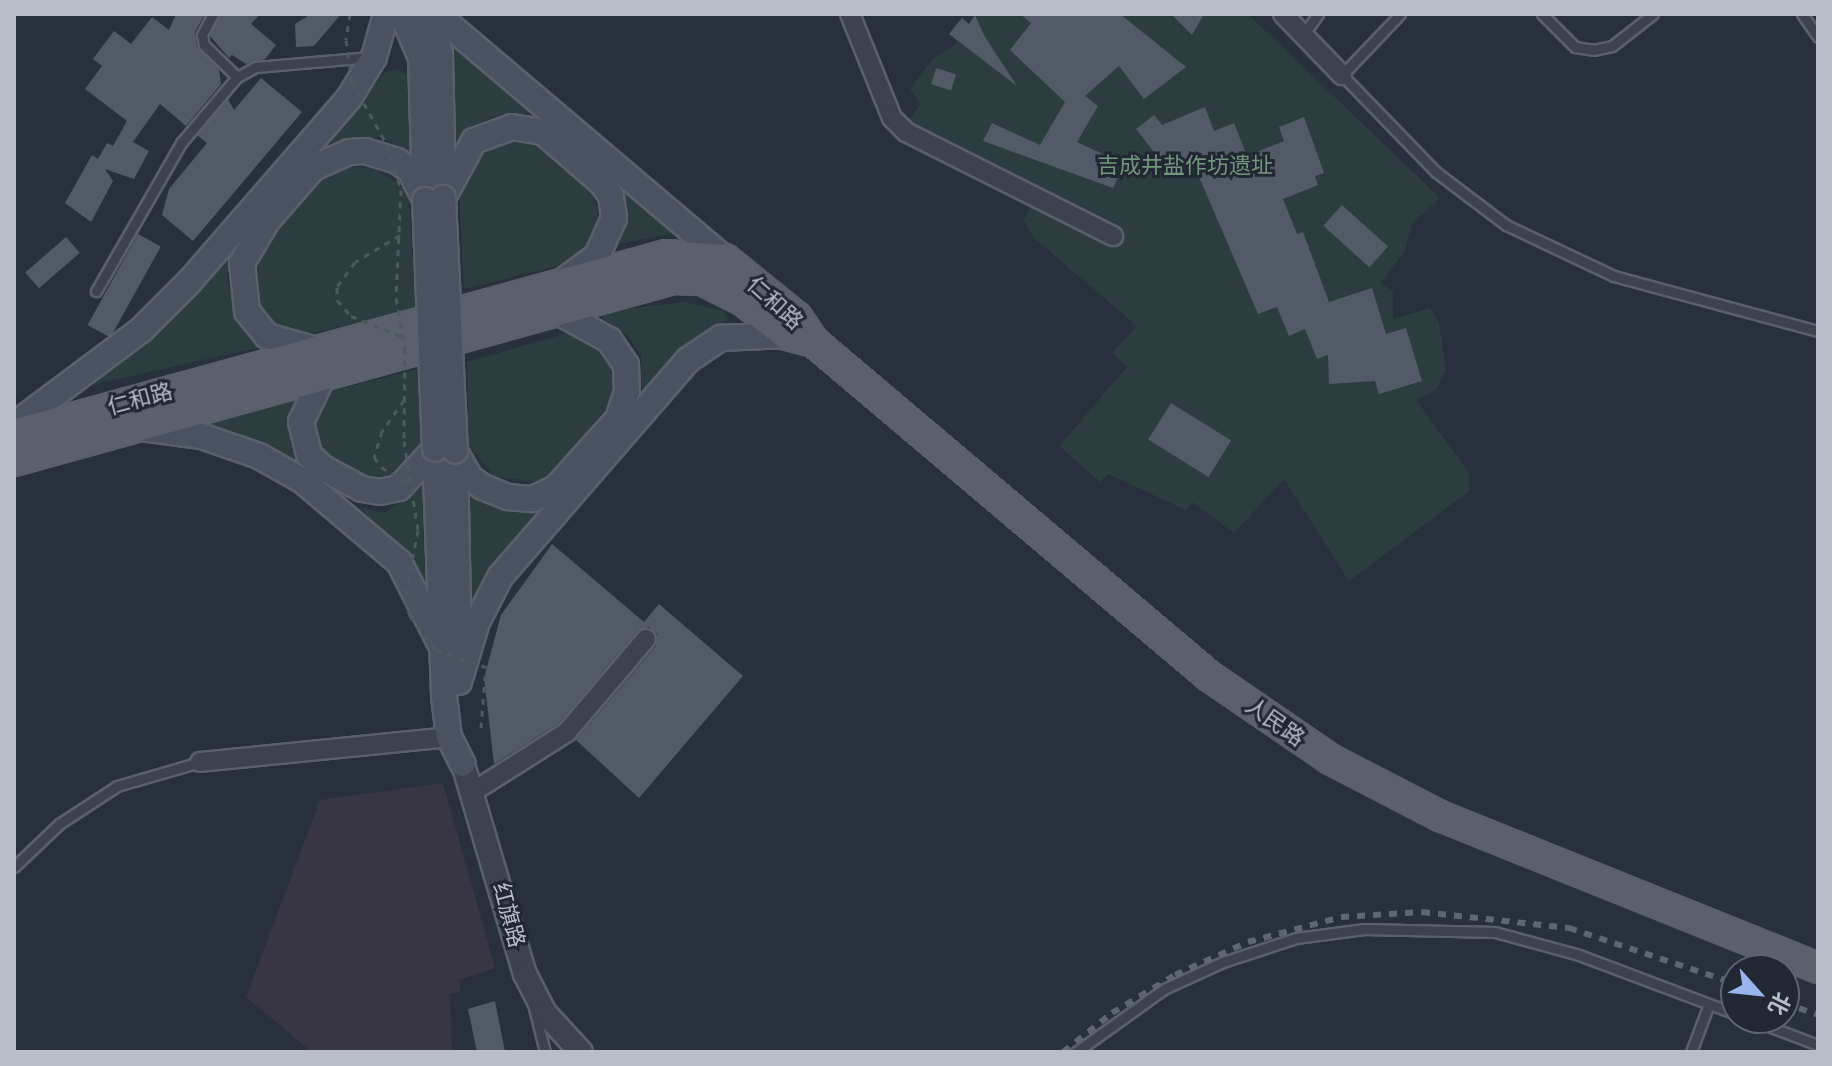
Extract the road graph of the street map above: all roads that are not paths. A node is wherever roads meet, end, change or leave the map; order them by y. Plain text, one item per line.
1 (213, 14) edge
2 (386, 14) edge
3 (402, 14) edge
4 (428, 14) edge
5 (436, 14) edge
6 (850, 14) edge
7 (1283, 14) edge
8 (1318, 14) edge
9 (1400, 14) edge
10 (1542, 14) edge
11 (1653, 14) edge
12 (1802, 14) edge
13 (1303, 35) junction
14 (1818, 37) edge
15 (374, 57) junction
16 (1342, 75) junction
17 (237, 77) junction
18 (434, 199) junction
19 (1113, 236) dead end
20 (725, 259) junction
21 (96, 291) dead end
22 (559, 299) junction
23 (1818, 331) edge
24 (787, 335) junction
25 (814, 342) junction
26 (320, 363) junction
27 (14, 425) edge
28 (130, 426) junction
29 (14, 434) edge
30 (445, 450) junction
31 (14, 461) edge
32 (646, 639) dead end
33 (441, 645) junction
34 (459, 682) junction
35 (449, 737) junction
36 (200, 762) joint
37 (463, 764) junction
38 (471, 793) junction
39 (14, 867) edge
40 (1818, 968) edge
41 (525, 974) junction
42 (1709, 1004) junction
43 (1720, 1008) edge
44 (1789, 1034) edge
45 (1818, 1045) edge
46 (545, 1052) edge
47 (581, 1052) edge
48 (1076, 1052) edge
49 (1691, 1052) edge

1 - 17 lane
2 - 15 main road
3 - 18 main road
4 - 18 main road
5 - 20 main road
6 - 19 street
7 - 13 street
8 - 13 lane
9 - 16 lane
10 - 11 lane
12 - 14 lane
13 - 16 street
15 - 17 lane
15 - 27 main road
16 - 23 lane
17 - 21 lane
18 - 22 main road
18 - 26 main road
18 - 30 main road, bridge
20 - 22 main road, 仁和路
20 - 25 main road, 仁和路
22 - 24 main road, 仁和路
22 - 26 main road, 仁和路
22 - 30 main road
24 - 25 main road, 仁和路
24 - 34 main road
25 - 40 main road, 人民路
26 - 28 main road, 仁和路
26 - 29 main road, 仁和路
26 - 30 main road
28 - 31 main road, 仁和路
28 - 33 main road
30 - 33 main road
30 - 34 main road
32 - 38 street
33 - 35 main road
34 - 37 main road
35 - 36 street
35 - 37 main road
36 - 39 lane
37 - 38 street, 红旗路
38 - 41 street, 红旗路
41 - 46 lane
41 - 47 street, 红旗路
42 - 43 lane
42 - 48 lane
42 - 49 lane
44 - 45 lane

